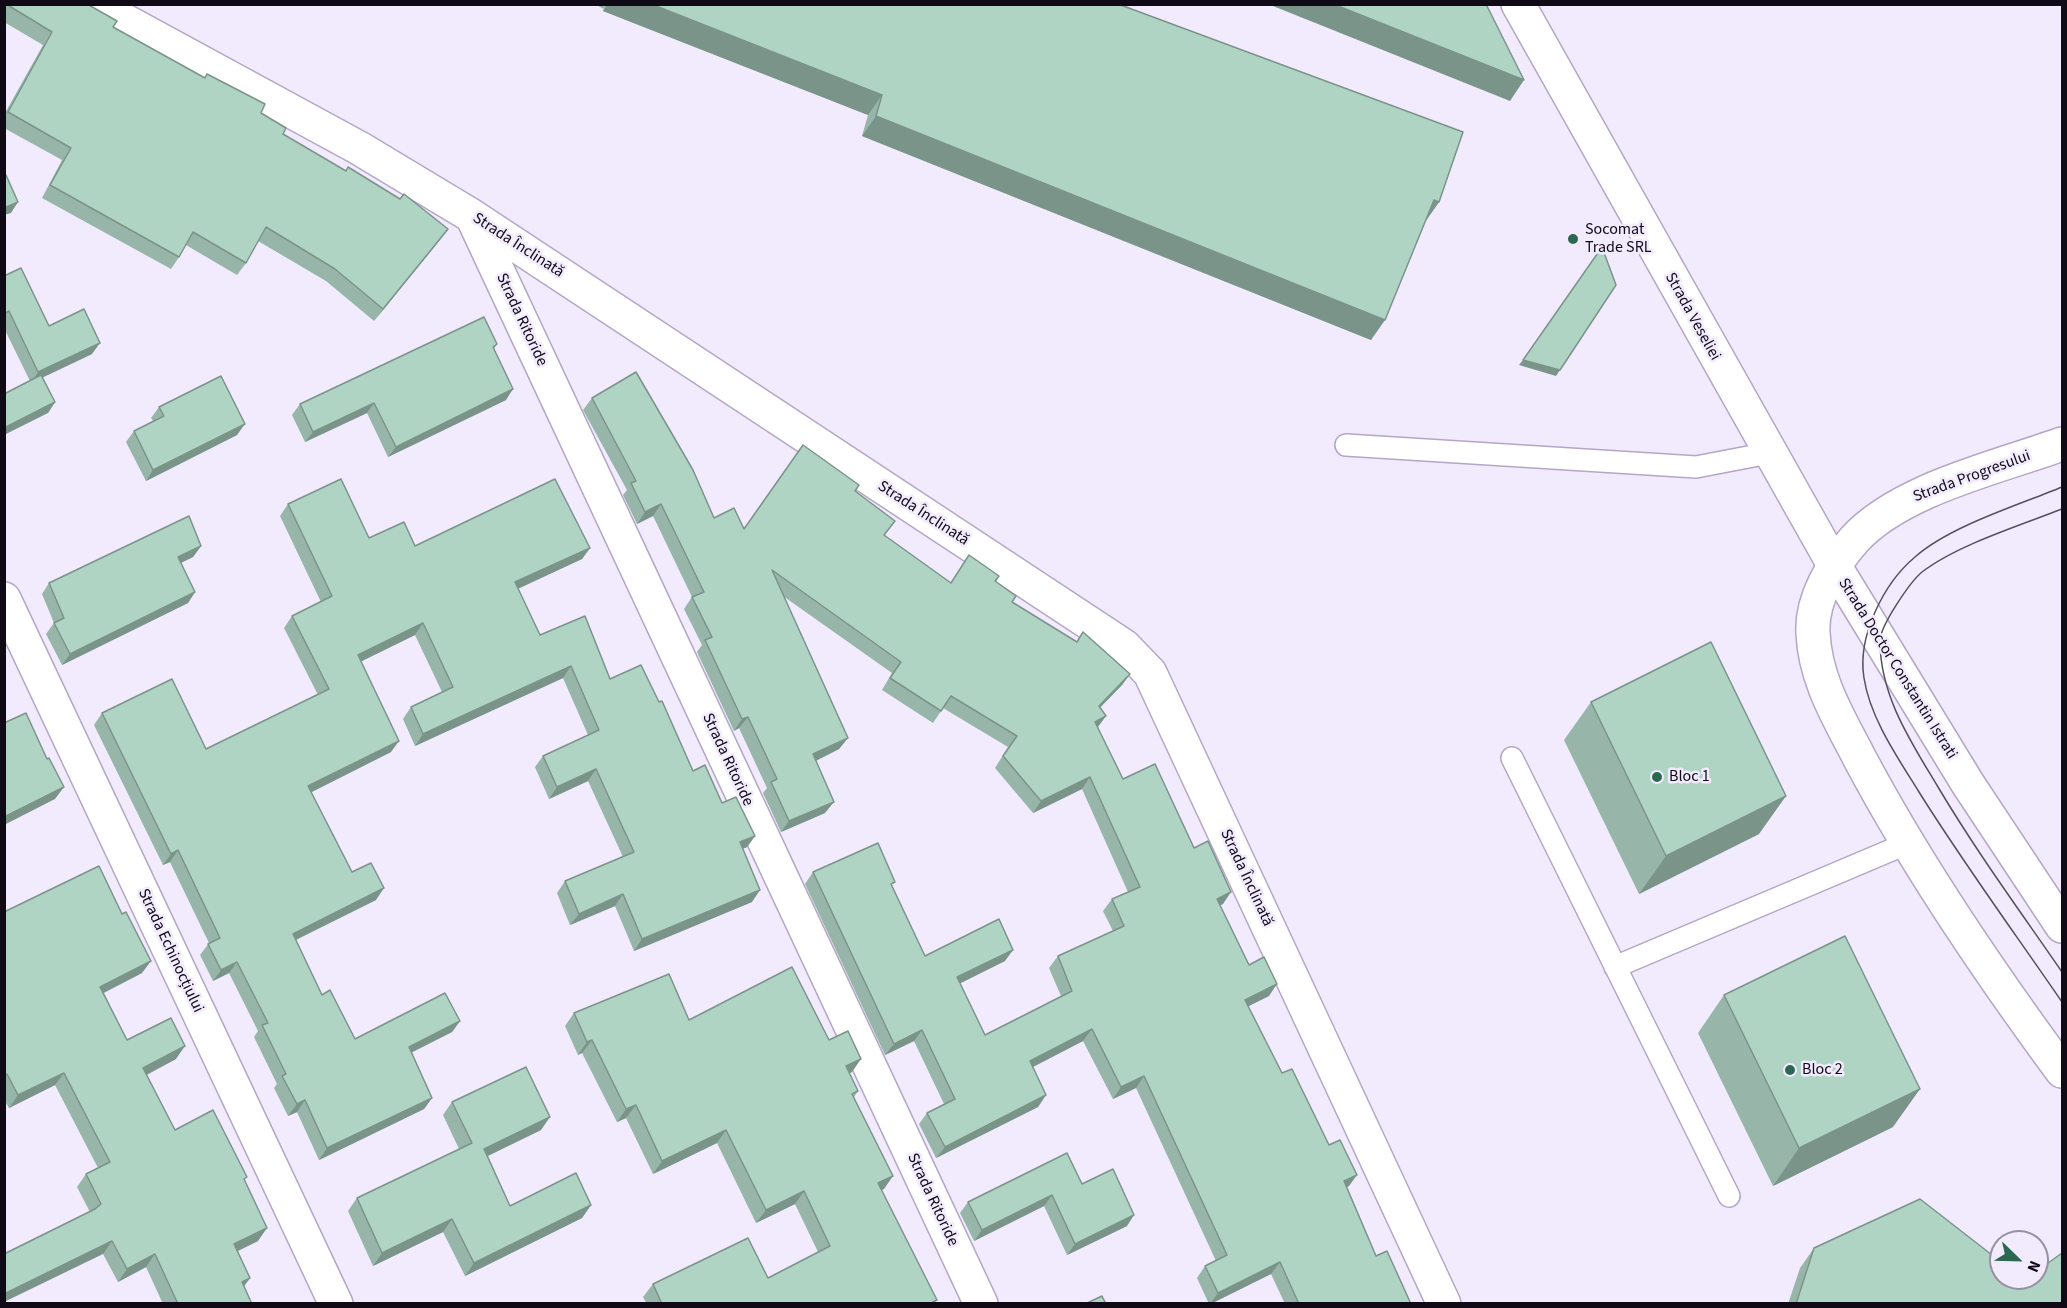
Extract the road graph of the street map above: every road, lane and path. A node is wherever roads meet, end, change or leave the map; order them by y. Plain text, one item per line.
1 (94, 4) edge
2 (1518, 4) edge
3 (472, 216) junction
4 (2062, 444) edge
5 (1346, 445) dead end
6 (1769, 453) junction
7 (1834, 565) junction
8 (4, 599) edge
9 (1512, 758) dead end
10 (1908, 843) junction
11 (2062, 926) edge
12 (1615, 967) junction
13 (2062, 1071) edge
14 (1729, 1196) dead end
15 (336, 1304) edge
16 (981, 1304) edge
17 (1444, 1304) edge

1 - 3 street, Strada Înclinată
2 - 6 street, Strada Veseliei
3 - 16 street, Strada Ritoride
3 - 17 street, Strada Înclinată
4 - 7 street, Strada Progresului
5 - 6 lane
6 - 7 street, Strada Veseliei
7 - 10 street, Strada Doctor Constantin Istrati
7 - 11 street, Strada Doctor Constantin Istrati
8 - 15 street, Strada Echinocțiului
9 - 12 lane
10 - 12 lane
10 - 13 street, Strada Doctor Constantin Istrati
12 - 14 lane

